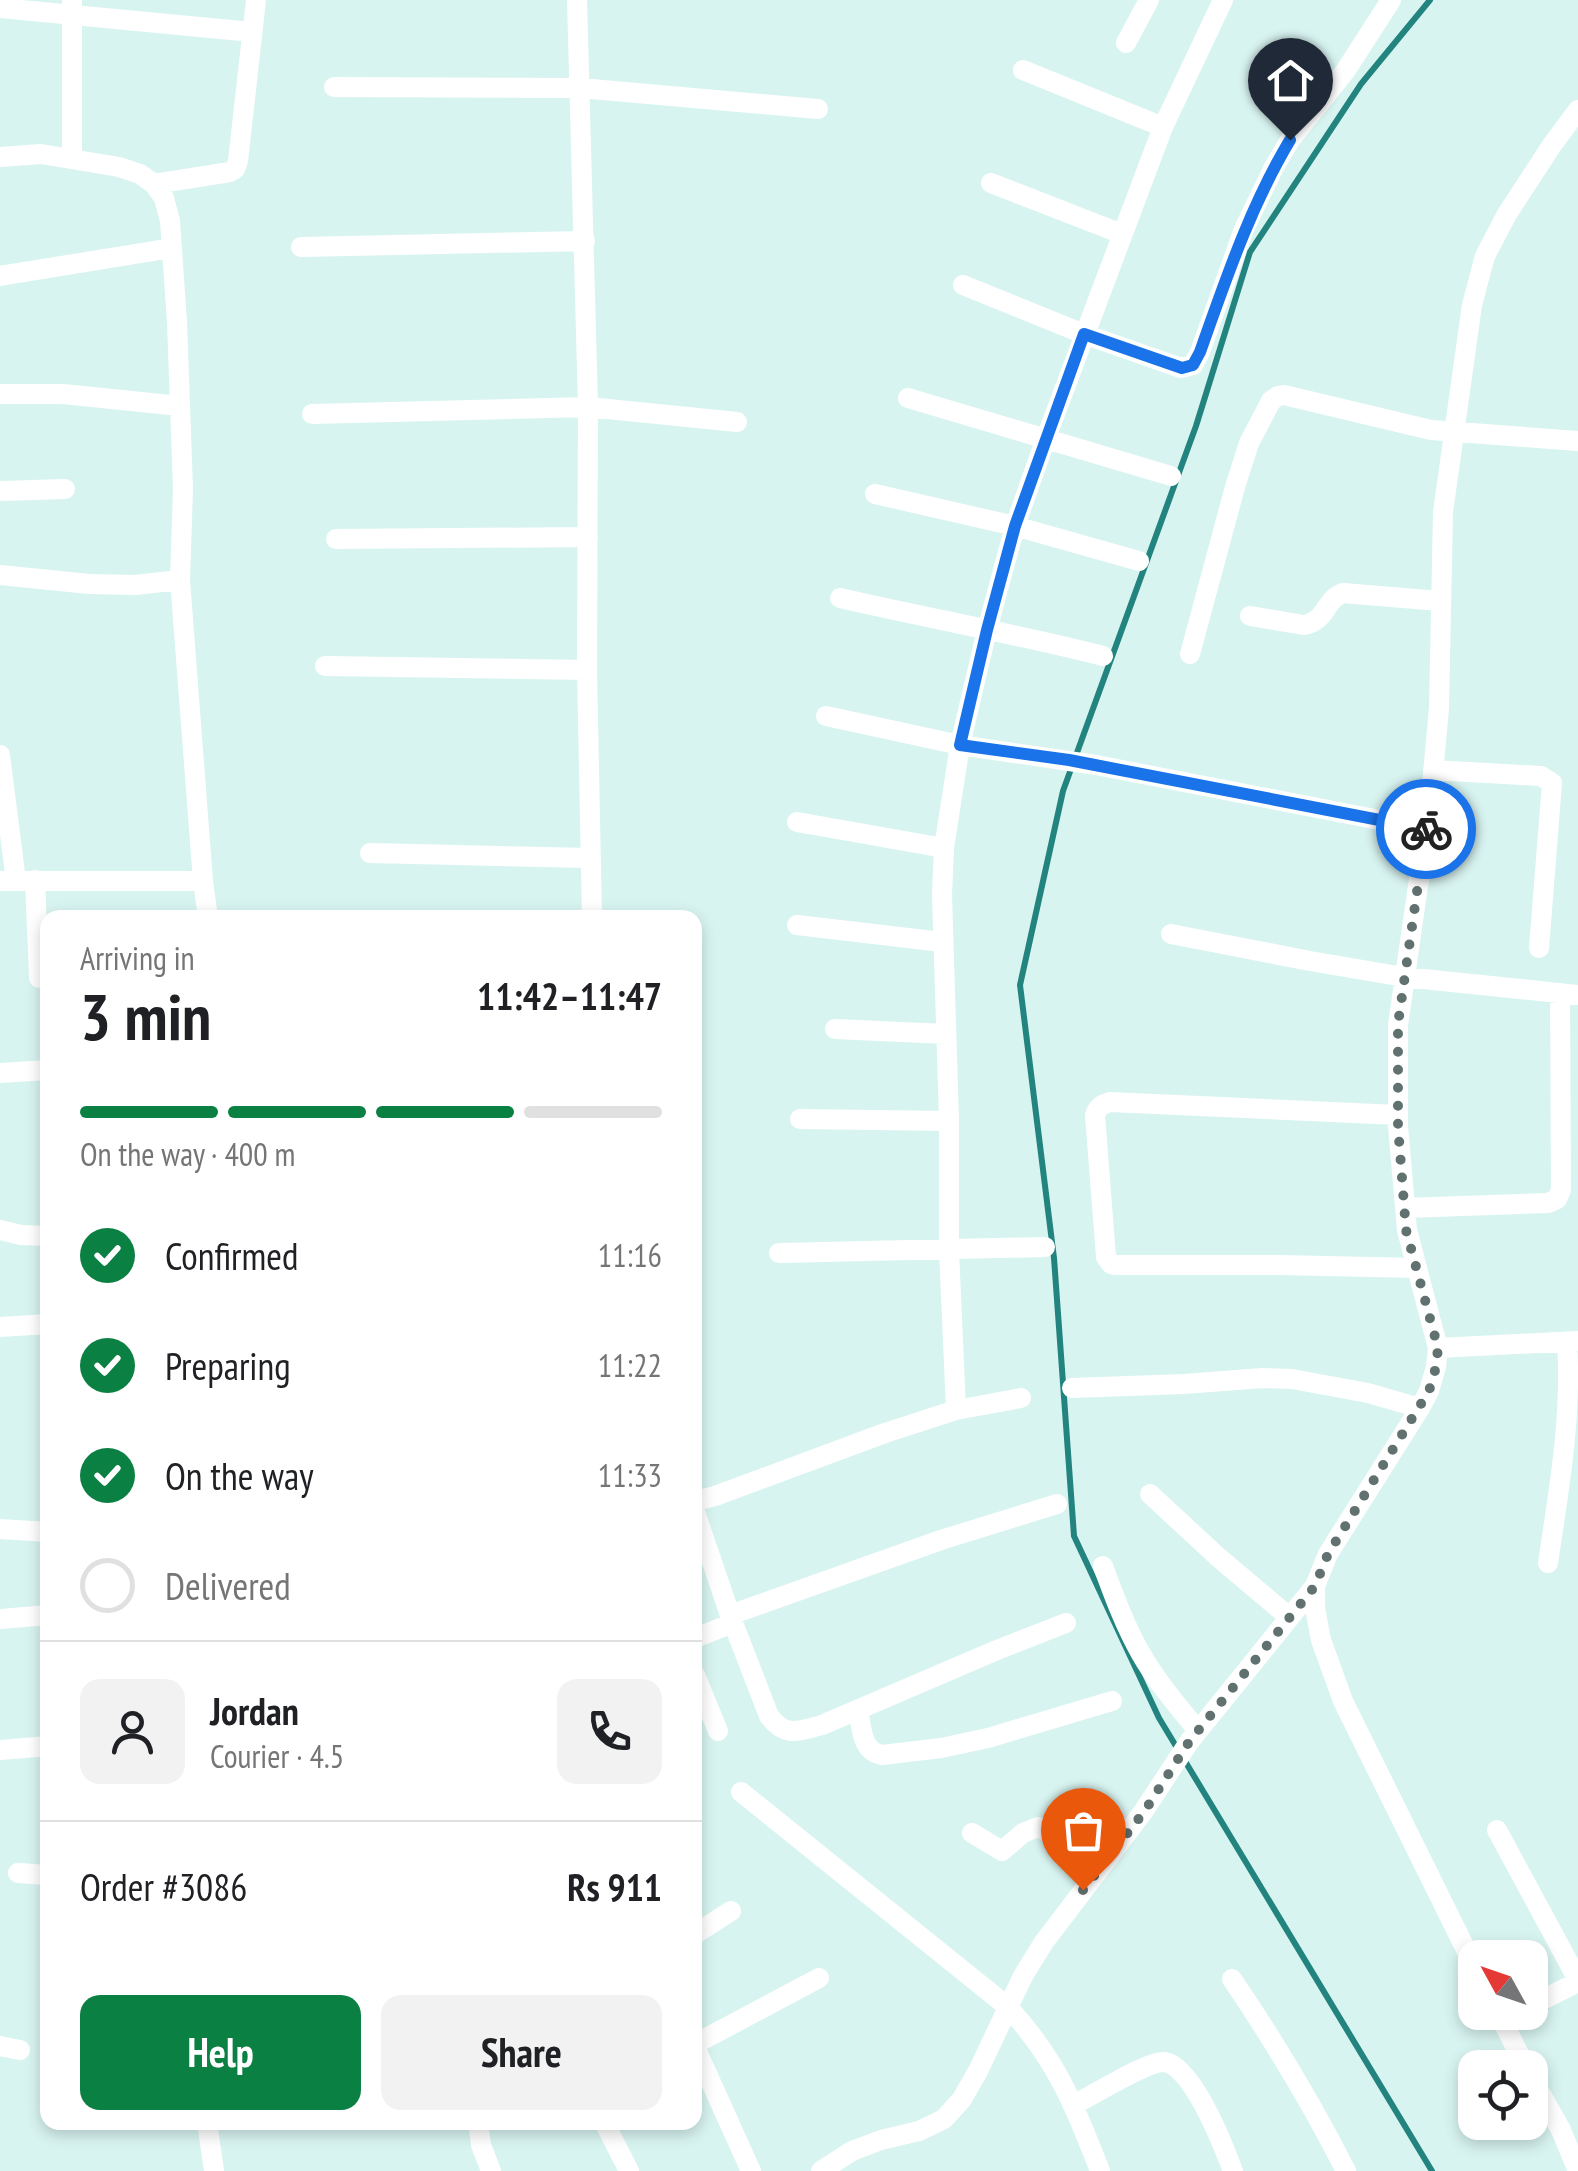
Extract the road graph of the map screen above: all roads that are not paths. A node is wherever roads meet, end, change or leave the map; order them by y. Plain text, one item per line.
1 (256, 0) edge
2 (577, 0) edge
3 (1148, 0) edge
4 (1223, 0) edge
5 (1391, 0) edge
6 (71, 7) edge
7 (0, 8) edge
8 (252, 32) junction
9 (1126, 43) dead end
10 (1022, 70) dead end
11 (334, 87) dead end
12 (580, 88) junction
13 (818, 109) dead end
14 (1578, 110) edge
15 (1163, 128) junction
16 (0, 156) edge
17 (72, 158) junction
18 (991, 183) dead end
19 (154, 184) junction
20 (1122, 234) junction
21 (585, 240) junction
22 (301, 247) dead end
23 (172, 248) junction
24 (0, 276) edge
25 (962, 285) dead end
26 (1084, 334) junction
27 (0, 394) edge
28 (908, 398) dead end
29 (180, 406) junction
30 (588, 407) junction
31 (312, 414) dead end
32 (737, 422) dead end
33 (1453, 432) junction
34 (1046, 438) junction
35 (1578, 441) edge
36 (1172, 476) dead end
37 (65, 489) dead end
38 (0, 491) edge
39 (875, 494) dead end
40 (1015, 526) junction
41 (588, 536) junction
42 (336, 539) dead end
43 (1139, 561) dead end
44 (0, 575) edge
45 (180, 580) junction
46 (840, 598) dead end
47 (1440, 601) junction
48 (1250, 616) dead end
49 (987, 630) junction
50 (1190, 654) dead end
51 (1103, 656) dead end
52 (325, 666) dead end
53 (587, 670) junction
54 (826, 716) dead end
55 (960, 745) junction
56 (0, 756) edge
57 (1434, 770) junction
58 (797, 822) dead end
59 (1426, 829) junction
60 (944, 848) junction
61 (370, 853) dead end
62 (590, 858) junction
63 (17, 880) edge
64 (203, 881) junction
65 (207, 910) edge
66 (592, 910) edge
67 (797, 924) dead end
68 (1171, 934) dead end
69 (942, 942) junction
70 (1539, 948) dead end
71 (1404, 977) junction
72 (39, 978) dead end
73 (1569, 994) edge
74 (835, 1029) dead end
75 (946, 1034) junction
76 (40, 1071) edge
77 (0, 1074) edge
78 (1398, 1115) junction
79 (800, 1119) dead end
80 (949, 1121) junction
81 (1405, 1208) junction
82 (0, 1230) edge
83 (40, 1236) edge
84 (1045, 1247) dead end
85 (949, 1250) junction
86 (778, 1253) dead end
87 (1416, 1268) junction
88 (40, 1324) edge
89 (0, 1327) edge
90 (1572, 1342) edge
91 (1438, 1348) junction
92 (1072, 1388) dead end
93 (1021, 1398) dead end
94 (1420, 1408) junction
95 (956, 1410) junction
96 (1150, 1494) dead end
97 (702, 1499) edge
98 (1058, 1504) dead end
99 (0, 1529) edge
100 (40, 1532) edge
101 (702, 1533) edge
102 (1548, 1563) dead end
103 (1103, 1566) dead end
104 (1315, 1586) junction
105 (40, 1616) edge
106 (1290, 1617) junction
107 (0, 1619) edge
108 (731, 1619) junction
109 (1066, 1623) dead end
110 (702, 1634) edge
111 (702, 1692) edge
112 (1112, 1701) dead end
113 (858, 1710) junction
114 (718, 1732) dead end
115 (1193, 1737) junction
116 (40, 1747) edge
117 (0, 1750) edge
118 (741, 1792) dead end
119 (1497, 1830) dead end
120 (972, 1834) dead end
121 (1097, 1872) junction
122 (18, 1874) dead end
123 (40, 1875) edge
124 (731, 1911) dead end
125 (702, 1930) edge
126 (1461, 1940) edge
127 (820, 1978) dead end
128 (1232, 1979) dead end
129 (1578, 1981) edge
130 (1548, 1997) edge
131 (1008, 2007) junction
132 (702, 2042) edge
133 (702, 2062) edge
134 (1074, 2105) junction
135 (1548, 2108) edge
136 (208, 2130) edge
137 (479, 2130) edge
138 (608, 2130) edge
139 (214, 2171) edge
140 (491, 2171) edge
141 (629, 2171) edge
142 (750, 2171) edge
143 (821, 2171) edge
144 (1100, 2171) edge
145 (1232, 2171) edge
146 (1346, 2171) edge
147 (1578, 2171) edge

1 - 8 street
2 - 12 street
3 - 9 street
4 - 15 street
5 - 26 street
6 - 7 street
6 - 8 street
6 - 17 street
8 - 19 street
10 - 15 street
11 - 12 street
12 - 13 street
12 - 21 street
14 - 33 street
15 - 20 street
16 - 17 street
17 - 19 street
18 - 20 street
19 - 23 street
20 - 26 street
21 - 22 street
21 - 30 street
23 - 24 street
23 - 29 street
25 - 26 street
26 - 34 street
27 - 29 street
28 - 34 street
29 - 45 street
30 - 31 street
30 - 32 street
30 - 41 street
33 - 35 street
33 - 47 street
33 - 50 street
34 - 36 street
34 - 40 street
37 - 38 street
39 - 40 street
40 - 43 street
40 - 49 street
41 - 42 street
41 - 53 street
44 - 45 street
45 - 64 street
46 - 49 street
47 - 48 street
47 - 57 street
49 - 51 street
49 - 55 street
52 - 53 street
53 - 62 street
54 - 55 street
55 - 59 street
55 - 60 street
56 - 63 street
57 - 59 street
57 - 70 street
58 - 60 street
59 - 71 street
60 - 69 street
61 - 62 street
62 - 66 street
63 - 64 street
63 - 72 street
64 - 65 street
67 - 69 street
68 - 71 street
69 - 75 street
71 - 73 street
71 - 78 street
73 - 81 street
74 - 75 street
75 - 80 street
76 - 77 street
78 - 81 street
78 - 87 street
79 - 80 street
80 - 85 street
81 - 87 street
82 - 83 street
84 - 85 street
85 - 86 street
85 - 95 street
87 - 91 street
88 - 89 street
90 - 91 street
90 - 102 street
91 - 94 street
92 - 94 street
93 - 95 street
94 - 104 street
95 - 97 street
96 - 106 street
98 - 108 street
99 - 100 street
101 - 108 street
103 - 115 street
104 - 106 street
104 - 126 street
105 - 107 street
106 - 115 street
108 - 110 street
108 - 113 street
109 - 113 street
111 - 114 street
112 - 113 street
115 - 121 street
116 - 117 street
118 - 131 street
119 - 129 street
120 - 121 street
121 - 131 street
122 - 123 street
124 - 125 street
127 - 132 street
128 - 146 street
129 - 130 street
131 - 134 street
131 - 143 street
133 - 142 street
134 - 144 street
134 - 145 street
135 - 147 street
136 - 139 street
137 - 140 street
138 - 141 street

